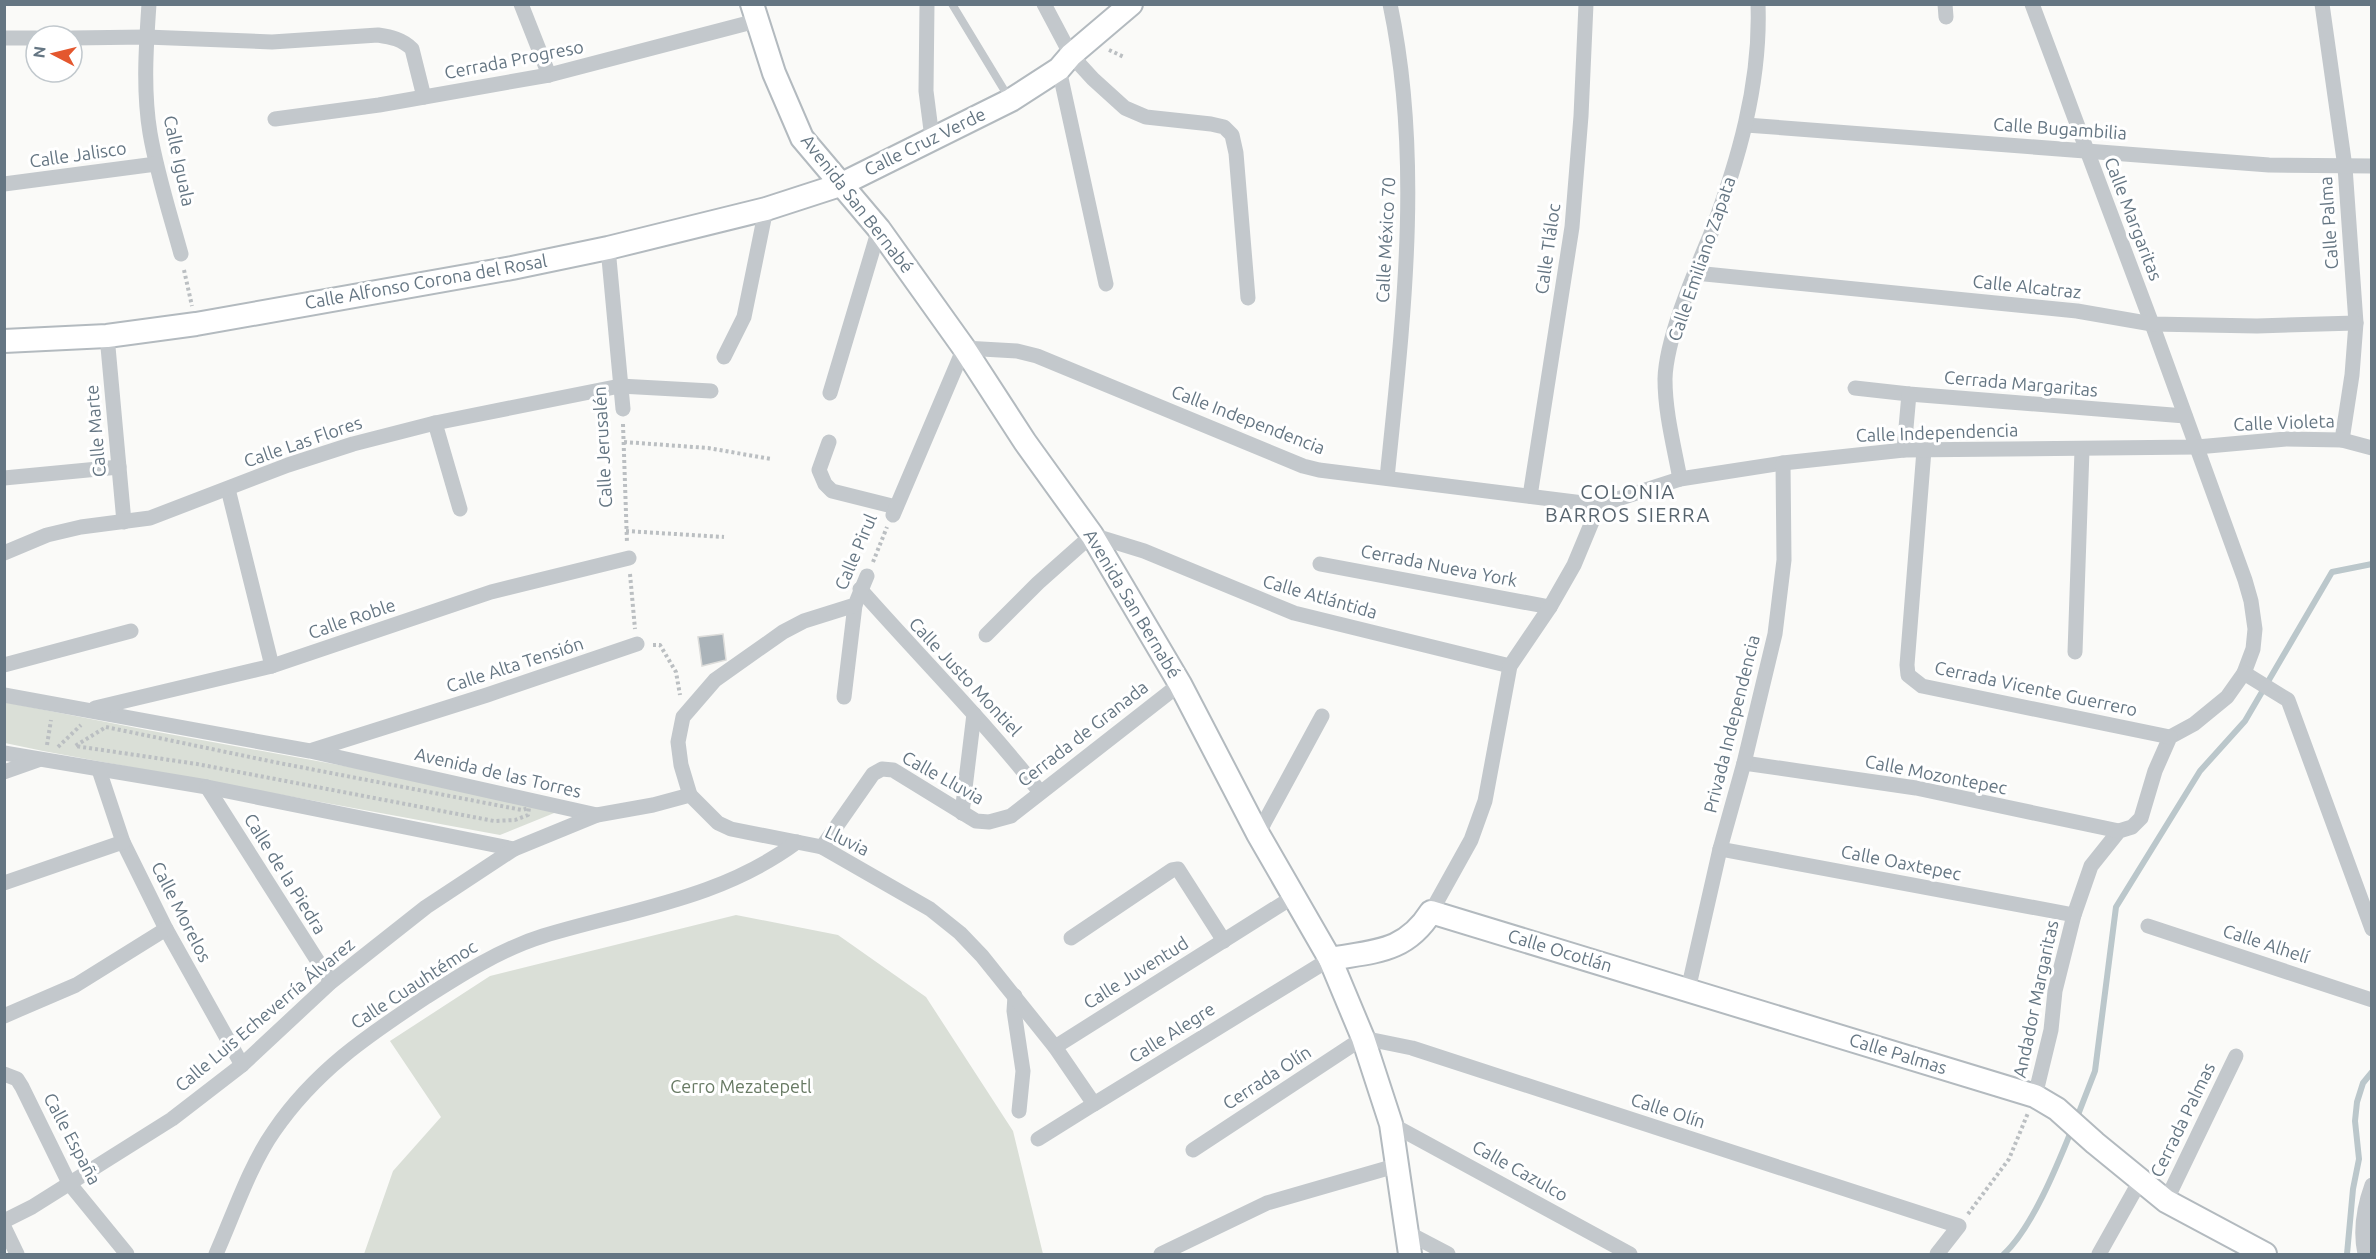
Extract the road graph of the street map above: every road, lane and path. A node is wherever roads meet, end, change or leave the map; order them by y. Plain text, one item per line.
1 (149, 4) edge
2 (521, 4) edge
3 (927, 4) edge
4 (952, 4) edge
5 (1044, 4) edge
6 (1131, 4) edge
7 (1390, 4) edge
8 (1586, 4) edge
9 (1758, 4) edge
10 (2032, 4) edge
11 (2322, 4) edge
12 (754, 13) edge
13 (147, 37) junction
14 (24, 38) edge
15 (84, 38) edge
16 (4, 39) edge
17 (1065, 62) junction
18 (549, 75) junction
19 (424, 97) junction
20 (1011, 100) junction
21 (275, 119) dead end
22 (1746, 125) junction
23 (932, 138) junction
24 (2086, 150) junction
25 (156, 164) junction
26 (2372, 166) edge
27 (2345, 167) junction
28 (4, 184) edge
29 (840, 184) junction
30 (766, 209) junction
31 (879, 229) junction
32 (608, 248) junction
33 (181, 254) joint
34 (1695, 273) junction
35 (1106, 284) dead end
36 (1248, 298) dead end
37 (2356, 323) junction
38 (196, 324) junction
39 (2152, 324) junction
40 (107, 336) junction
41 (4, 341) edge
42 (964, 348) junction
43 (724, 357) dead end
44 (620, 386) junction
45 (1855, 387) dead end
46 (711, 391) dead end
47 (830, 393) dead end
48 (1909, 394) junction
49 (623, 409) joint
50 (2185, 416) junction
51 (435, 423) junction
52 (2342, 440) junction
53 (624, 442) junction
54 (829, 442) dead end
55 (2197, 447) junction
56 (2372, 448) edge
57 (1904, 450) junction
58 (1924, 450) junction
59 (2082, 450) junction
60 (771, 459) dead end
61 (1783, 463) junction
62 (119, 467) junction
63 (4, 478) edge
64 (1387, 478) junction
65 (1680, 479) junction
66 (228, 489) junction
67 (1530, 496) junction
68 (1599, 505) junction
69 (460, 509) dead end
70 (894, 511) junction
71 (124, 522) junction
72 (626, 531) junction
73 (1092, 534) junction
74 (724, 537) dead end
75 (4, 553) edge
76 (629, 558) junction
77 (1320, 564) dead end
78 (863, 583) junction
79 (855, 605) junction
80 (1550, 607) junction
81 (131, 631) dead end
82 (986, 635) dead end
83 (637, 645) junction
84 (2075, 652) dead end
85 (4, 665) edge
86 (272, 666) junction
87 (1510, 666) junction
88 (2249, 677) junction
89 (1180, 684) junction
90 (4, 695) edge
91 (844, 698) dead end
92 (54, 704) junction
93 (91, 711) junction
94 (974, 714) junction
95 (1322, 716) dead end
96 (683, 717) junction
97 (2170, 737) junction
98 (310, 750) junction
99 (4, 753) edge
100 (41, 760) junction
101 (1744, 763) junction
102 (99, 770) junction
103 (4, 772) edge
104 (207, 787) junction
105 (1040, 792) junction
106 (690, 795) junction
107 (522, 810) joint
108 (962, 813) junction
109 (597, 816) junction
110 (1011, 816) joint
111 (2119, 831) junction
112 (1258, 834) junction
113 (123, 842) junction
114 (796, 842) junction
115 (822, 847) junction
116 (514, 849) junction
117 (1720, 849) junction
118 (4, 883) edge
119 (1293, 897) junction
120 (1431, 912) junction
121 (2074, 915) junction
122 (2148, 926) dead end
123 (166, 929) junction
124 (2372, 929) edge
125 (1071, 938) dead end
126 (1224, 940) junction
127 (1330, 959) junction
128 (331, 982) junction
129 (1688, 990) junction
130 (1015, 996) junction
131 (2372, 1000) edge
132 (4, 1016) edge
133 (1363, 1038) junction
134 (1054, 1047) junction
135 (2236, 1056) dead end
136 (242, 1065) junction
137 (4, 1074) edge
138 (2035, 1096) junction
139 (1094, 1104) junction
140 (1019, 1111) dead end
141 (2023, 1123) dead end
142 (1391, 1124) junction
143 (1038, 1139) dead end
144 (1193, 1150) dead end
145 (1395, 1166) junction
146 (2140, 1181) junction
147 (69, 1183) junction
148 (2372, 1185) edge
149 (2166, 1201) junction
150 (4, 1221) edge
151 (1959, 1226) junction
152 (4, 1227) edge
153 (1406, 1232) junction
154 (1166, 1251) edge
155 (17, 1254) edge
156 (127, 1254) edge
157 (216, 1254) edge
158 (1410, 1254) edge
159 (1448, 1254) edge
160 (1630, 1254) edge
161 (1937, 1254) edge
162 (2099, 1254) edge
163 (2265, 1254) edge
164 (2365, 1254) edge

1 - 13 street, Calle Iguala
2 - 18 street
3 - 23 street
4 - 20 lane
5 - 17 street
6 - 17 street, Calle Cruz Verde
7 - 64 street, Calle México 70
8 - 67 street, Calle Tláloc
9 - 22 street, Calle Emiliano Zapata
10 - 24 street, Calle Margaritas
11 - 27 street, Calle Palma
12 - 18 street, Cerrada Progreso
12 - 29 street, Avenida San Bernabé
13 - 15 street
13 - 19 street
13 - 25 street, Calle Iguala
14 - 16 street
17 - 20 street, Calle Cruz Verde
17 - 35 street
17 - 36 street
18 - 19 street, Cerrada Progreso
19 - 21 street, Cerrada Progreso
20 - 23 street, Calle Cruz Verde
22 - 24 street, Calle Bugambilia
22 - 34 street, Calle Emiliano Zapata
23 - 29 street, Calle Cruz Verde
24 - 27 street, Calle Bugambilia
24 - 39 street, Calle Margaritas
25 - 28 street, Calle Jalisco
25 - 33 street, Calle Iguala
26 - 27 street, Calle Bugambilia
27 - 37 street, Calle Palma
29 - 30 street, Calle Alfonso Corona del Rosal
29 - 31 street, Avenida San Bernabé
30 - 32 street, Calle Alfonso Corona del Rosal
30 - 43 street
31 - 42 street, Avenida San Bernabé
31 - 47 street
32 - 38 street, Calle Alfonso Corona del Rosal
32 - 44 street, Calle Jerusalén
33 - 38 path
34 - 39 street, Calle Alcatraz
34 - 65 street, Calle Emiliano Zapata
37 - 39 street, Calle Alcatraz
37 - 52 street, Calle Palma
38 - 40 street, Calle Alfonso Corona del Rosal
39 - 50 street, Calle Margaritas
40 - 41 street, Calle Alfonso Corona del Rosal
40 - 62 street, Calle Marte
42 - 64 street, Calle Independencia
42 - 70 street, Calle Pirul
42 - 73 street, Avenida San Bernabé
44 - 46 street, Calle Las Flores
44 - 49 street, Calle Jerusalén
44 - 51 street, Calle Las Flores
45 - 48 street, Cerrada Margaritas
48 - 50 street, Cerrada Margaritas
48 - 57 street
49 - 53 path, Calle Jerusalén
50 - 55 street, Calle Margaritas
51 - 66 street, Calle Las Flores
51 - 69 street
52 - 55 street, Calle Violeta
52 - 56 street, Calle Violeta
53 - 60 path
53 - 72 path, Calle Jerusalén
54 - 70 street
55 - 59 street, Calle Independencia
55 - 88 street
57 - 58 street, Calle Independencia
57 - 61 street, Calle Independencia
58 - 59 street, Calle Independencia
58 - 97 street, Cerrada Vicente Guerrero
59 - 84 street
61 - 65 street, Calle Independencia
61 - 101 street, Privada Independencia
62 - 63 street
62 - 71 street, Calle Marte
64 - 67 street, Calle Independencia
65 - 68 street
66 - 71 street, Calle Las Flores
66 - 86 street
67 - 68 street, Calle Independencia
68 - 80 street
70 - 78 path, Calle Pirul
71 - 75 street, Calle Las Flores
72 - 74 path
72 - 76 path, Calle Jerusalén
73 - 82 street
73 - 87 street, Calle Atlántida
73 - 89 street, Avenida San Bernabé
76 - 83 path, Calle Jerusalén
76 - 86 street, Calle Roble
77 - 80 street, Cerrada Nueva York
78 - 79 street, Calle Pirul
78 - 94 street, Calle Justo Montiel
79 - 91 street
79 - 96 street, Calle Pirul
80 - 87 street
81 - 85 street
83 - 96 path
83 - 98 street, Calle Alta Tensión
86 - 93 street, Calle Roble
87 - 120 street
88 - 97 street
88 - 124 street
89 - 105 street, Cerrada de Granada
89 - 112 street, Avenida San Bernabé
90 - 92 street, Avenida de las Torres
92 - 93 street, Avenida de las Torres
92 - 100 path
93 - 98 street, Avenida de las Torres
93 - 100 path
94 - 105 street, Calle Justo Montiel
94 - 108 street
95 - 112 street
96 - 106 street
97 - 111 street, Andador Margaritas
98 - 109 street, Avenida de las Torres
99 - 100 street
100 - 102 street
100 - 103 street
101 - 111 street, Calle Mozontepec
101 - 117 street, Privada Independencia
102 - 104 street
102 - 113 street, Calle Morelos
104 - 116 street
104 - 128 street, Calle de la Piedra
105 - 110 street, Cerrada de Granada
106 - 109 street
106 - 114 street, Lluvia
107 - 107 path
108 - 110 street, Calle Lluvia
108 - 115 street, Calle Lluvia
109 - 116 street, Avenida de las Torres
111 - 121 street, Andador Margaritas
112 - 119 street, Avenida San Bernabé
113 - 118 street
113 - 123 street, Calle Morelos
114 - 115 street, Lluvia
114 - 157 street, Calle Cuauhtémoc
115 - 130 street, Lluvia
116 - 128 street, Calle Luis Echeverría Álvarez
117 - 121 street, Calle Oaxtepec
117 - 129 street, Privada Independencia
119 - 126 street, Calle Juventud
119 - 127 street, Avenida San Bernabé
120 - 127 street
120 - 129 street, Calle Ocotlán
121 - 138 street, Andador Margaritas
122 - 131 street, Calle Alhelí
123 - 132 street
123 - 136 street, Calle Morelos
125 - 126 street
126 - 134 street, Calle Juventud
127 - 133 street, Avenida San Bernabé
127 - 139 street, Calle Alegre
128 - 136 street, Calle Luis Echeverría Álvarez
129 - 138 street, Calle Palmas
130 - 134 street
130 - 140 street
133 - 142 street, Avenida San Bernabé
133 - 144 street, Cerrada Olín
133 - 151 street, Calle Olín
134 - 139 street
135 - 149 street, Cerrada Palmas
136 - 147 street, Calle Luis Echeverría Álvarez
137 - 147 street, Calle España
138 - 146 street, Calle Palmas
139 - 143 street, Calle Alegre
141 - 151 path
142 - 145 street, Avenida San Bernabé
142 - 160 street, Calle Cazulco
145 - 153 street, Avenida San Bernabé
145 - 154 street
146 - 149 street, Calle Palmas
146 - 162 street
147 - 150 street, Calle Luis Echeverría Álvarez
147 - 156 street, Calle España
148 - 164 street
149 - 163 street, Calle Palmas
151 - 161 street
152 - 155 street
153 - 158 street, Avenida San Bernabé
153 - 159 street

